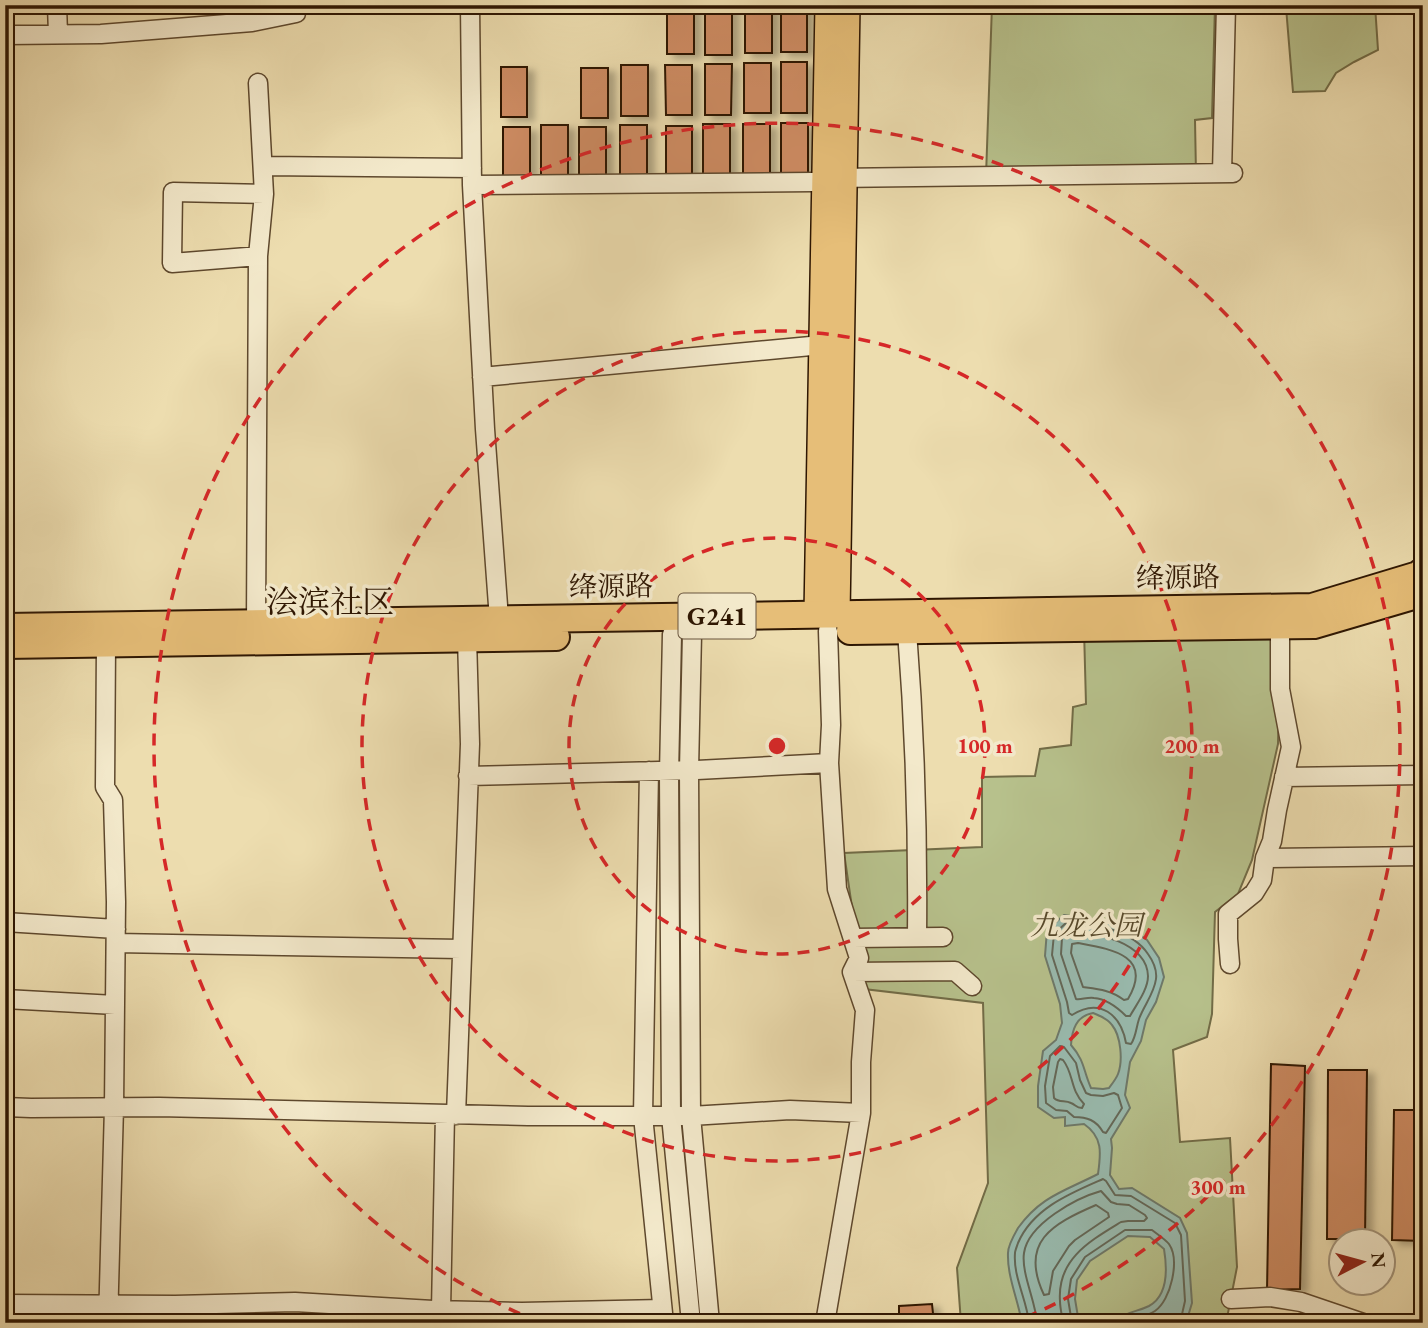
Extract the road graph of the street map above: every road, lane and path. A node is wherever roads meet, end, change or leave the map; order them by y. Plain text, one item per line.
1 (57, 5) edge
2 (296, 5) edge
3 (470, 5) edge
4 (827, 5) edge
5 (848, 5) edge
6 (1226, 5) edge
7 (58, 34) junction
8 (5, 35) edge
9 (258, 83) dead end
10 (262, 166) junction
11 (472, 177) junction
12 (824, 179) junction
13 (264, 194) junction
14 (258, 256) junction
15 (832, 344) junction
16 (482, 377) junction
17 (1423, 571) edge
18 (1423, 593) edge
19 (499, 619) junction
20 (827, 620) junction
21 (256, 623) junction
22 (1280, 626) junction
23 (5, 627) edge
24 (907, 631) junction
25 (682, 634) junction
26 (467, 638) junction
27 (106, 644) junction
28 (5, 645) edge
29 (830, 763) junction
30 (690, 770) junction
31 (649, 771) junction
32 (670, 771) junction
33 (1423, 775) edge
34 (468, 776) junction
35 (1284, 777) junction
36 (1423, 856) edge
37 (1265, 858) junction
38 (5, 922) edge
39 (116, 936) junction
40 (917, 937) junction
41 (943, 937) dead end
42 (853, 938) junction
43 (461, 949) junction
44 (1230, 964) dead end
45 (852, 972) junction
46 (972, 986) dead end
47 (5, 999) edge
48 (115, 1005) junction
49 (5, 1107) edge
50 (114, 1107) junction
51 (860, 1113) junction
52 (451, 1114) junction
53 (643, 1116) junction
54 (671, 1116) junction
55 (691, 1116) junction
56 (1231, 1300) dead end
57 (5, 1304) edge
58 (108, 1304) junction
59 (437, 1314) edge
60 (663, 1316) edge
61 (108, 1323) edge
62 (691, 1323) edge
63 (710, 1323) edge
64 (825, 1323) edge
65 (1363, 1323) edge

1 - 7 street
2 - 7 street
3 - 11 street
4 - 12 main road
5 - 12 main road
6 - 12 street
7 - 8 street
9 - 10 street
10 - 11 street
10 - 13 street
11 - 12 street
11 - 16 street
12 - 15 main road
13 - 14 street
13 - 14 street
14 - 21 street
15 - 16 street
15 - 20 main road
16 - 19 street
17 - 20 highway, 绛源路 / G241
18 - 22 highway, 绛源路 / G241
19 - 20 highway, 绛源路 / G241
19 - 21 highway, 绛源路 / G241
20 - 24 highway, 绛源路 / G241
20 - 25 highway, 绛源路 / G241
20 - 29 street
21 - 23 highway, 绛源路 / G241
22 - 24 highway, 绛源路 / G241
22 - 35 street
24 - 40 street
25 - 26 highway, 绛源路 / G241
25 - 30 street
25 - 32 street
26 - 27 highway, 绛源路 / G241
26 - 34 street
27 - 28 highway, 绛源路 / G241
27 - 39 street
29 - 30 street
29 - 42 street
30 - 32 street
30 - 55 street
31 - 32 street
31 - 34 street
31 - 53 street
32 - 54 street
33 - 35 street
34 - 43 street
35 - 37 street
36 - 37 street
37 - 44 street
38 - 39 street
39 - 43 street
39 - 48 street
40 - 41 street
40 - 42 street
42 - 45 street
43 - 52 street
45 - 46 street
45 - 51 street
47 - 48 street
48 - 50 street
49 - 50 street
50 - 52 street
50 - 58 street
51 - 55 street
51 - 64 street
52 - 53 street
52 - 59 street
53 - 54 street
53 - 60 street
54 - 55 street
54 - 62 street
55 - 63 street
56 - 65 street
57 - 58 street
58 - 59 street
58 - 61 street
59 - 60 street

